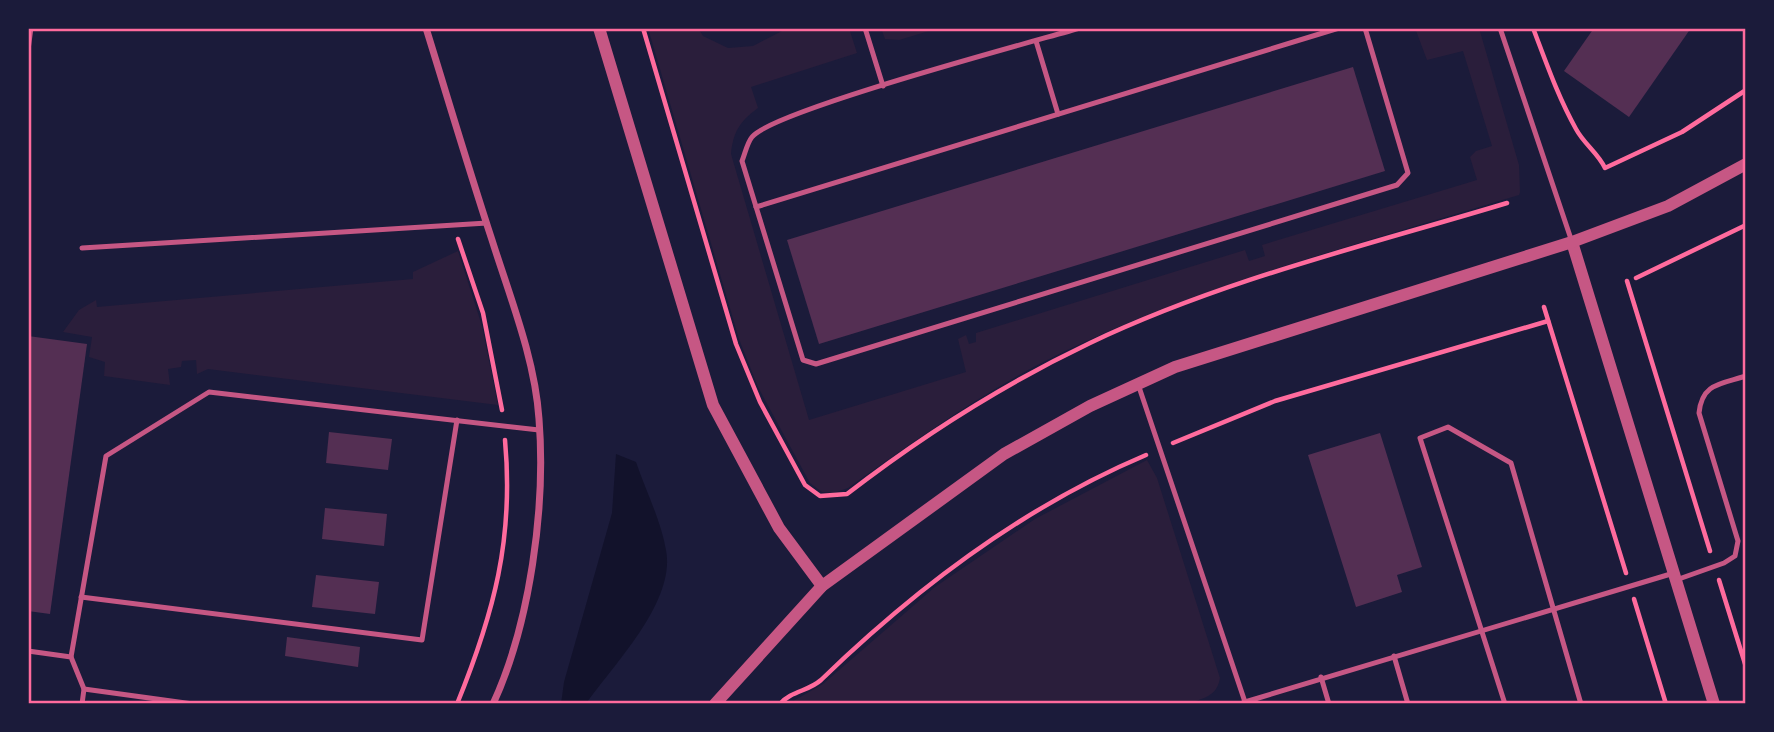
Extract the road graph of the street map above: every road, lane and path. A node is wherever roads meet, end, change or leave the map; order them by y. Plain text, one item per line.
1 (31, 28) edge
2 (426, 28) edge
3 (599, 28) edge
4 (865, 28) edge
5 (1080, 28) edge
6 (1339, 28) edge
7 (1365, 28) edge
8 (1500, 28) edge
9 (1533, 28) edge
10 (1036, 41) junction
11 (28, 50) edge
12 (883, 86) junction
13 (1746, 90) edge
14 (1058, 114) junction
15 (1746, 164) edge
16 (756, 207) junction
17 (487, 223) junction
18 (455, 225) junction
19 (1746, 225) edge
20 (1572, 242) junction
21 (82, 248) dead end
22 (1636, 278) dead end
23 (1627, 281) dead end
24 (1544, 307) dead end
25 (1548, 321) junction
26 (1746, 376) edge
27 (1138, 384) junction
28 (457, 421) junction
29 (504, 426) junction
30 (539, 430) junction
31 (1161, 449) junction
32 (1715, 567) junction
33 (1675, 577) junction
34 (822, 586) junction
35 (1630, 587) junction
36 (81, 597) junction
37 (1552, 610) junction
38 (1482, 630) junction
39 (28, 651) edge
40 (1394, 656) junction
41 (71, 657) junction
42 (1746, 667) edge
43 (1321, 677) junction
44 (84, 689) junction
45 (168, 702) edge
46 (1242, 703) edge
47 (82, 704) edge
48 (193, 704) edge
49 (457, 704) edge
50 (493, 704) edge
51 (715, 704) edge
52 (780, 704) edge
53 (1329, 704) edge
54 (1408, 704) edge
55 (1505, 704) edge
56 (1581, 704) edge
57 (1667, 704) edge
58 (1714, 704) edge

1 - 11 lane
2 - 17 street
3 - 34 street
4 - 12 lane
5 - 10 lane
6 - 14 lane
7 - 16 lane
8 - 20 lane
9 - 13 path
10 - 12 lane
10 - 14 lane
12 - 16 lane
14 - 16 lane
15 - 20 street
17 - 18 lane
17 - 30 street
18 - 21 lane
18 - 29 path
19 - 22 path
20 - 27 street
20 - 33 street
23 - 32 path
24 - 25 path
25 - 31 path
25 - 35 path
26 - 32 lane
27 - 31 lane
27 - 34 street
28 - 29 lane
28 - 36 lane
28 - 36 lane
29 - 30 lane
29 - 49 path
30 - 50 street
31 - 46 lane
31 - 52 path
32 - 33 lane
32 - 42 path
33 - 35 lane
33 - 58 street
34 - 51 street
35 - 37 lane
35 - 57 path
36 - 41 lane
37 - 38 lane
37 - 38 lane
37 - 56 lane
38 - 40 lane
38 - 55 lane
39 - 41 lane
40 - 43 lane
40 - 54 lane
41 - 44 lane
43 - 46 lane
43 - 53 lane
44 - 45 lane
44 - 47 lane
45 - 48 lane

